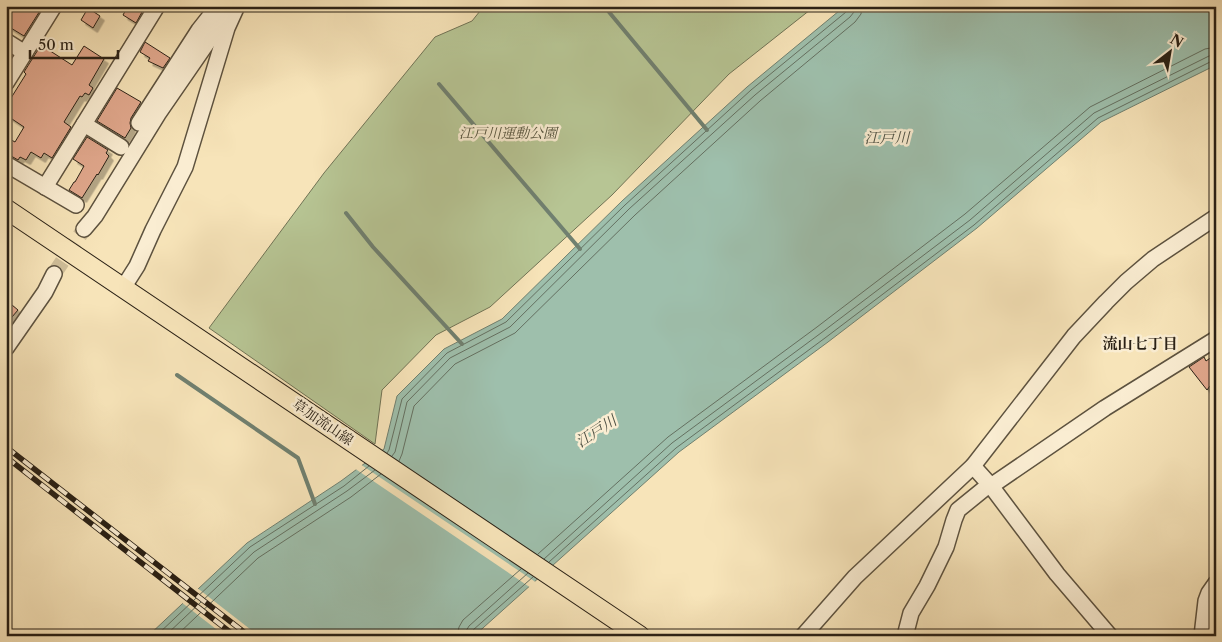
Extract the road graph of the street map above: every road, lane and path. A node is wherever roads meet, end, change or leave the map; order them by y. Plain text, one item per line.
1 (54, 6) edge
2 (157, 6) edge
3 (218, 6) edge
4 (232, 6) edge
5 (237, 6) edge
6 (6, 41) edge
7 (25, 53) junction
8 (6, 83) edge
9 (139, 123) dead end
10 (84, 124) junction
11 (121, 147) dead end
12 (6, 164) edge
13 (45, 187) junction
14 (76, 205) dead end
15 (6, 209) edge
16 (1216, 217) edge
17 (84, 229) tunnel mouth
18 (54, 274) tunnel mouth
19 (128, 291) junction
20 (1216, 339) edge
21 (6, 348) edge
22 (973, 466) junction
23 (990, 485) junction
24 (1216, 583) edge
25 (640, 636) edge
26 (802, 636) edge
27 (905, 636) edge
28 (1110, 636) edge
29 (1202, 636) edge

1 - 7 street
2 - 10 street
3 - 9 street
4 - 17 street
5 - 19 street
6 - 7 street
7 - 8 street
10 - 11 street
10 - 13 street
12 - 13 street
13 - 14 street
15 - 19 main road, 草加流山線
16 - 22 street
18 - 21 street
19 - 25 main road, 草加流山線
20 - 23 street
22 - 23 street
22 - 26 street
23 - 27 street
23 - 28 street
24 - 29 street

